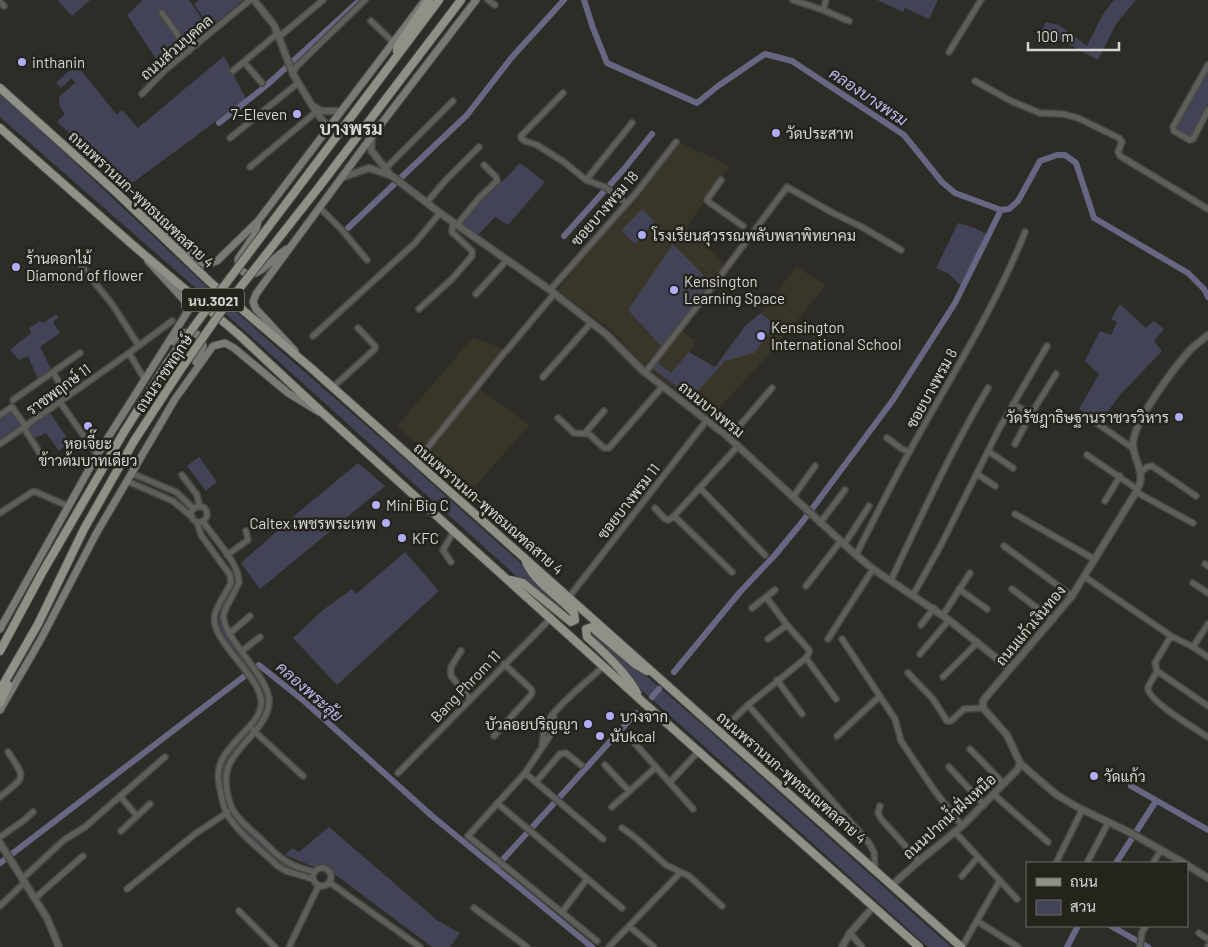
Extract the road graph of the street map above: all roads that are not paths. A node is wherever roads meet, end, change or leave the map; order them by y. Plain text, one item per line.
1 (250, 0) edge
2 (254, 0) edge
3 (323, 0) edge
4 (365, 0) edge
5 (439, 0) edge
6 (461, 0) edge
7 (476, 0) edge
8 (488, 0) edge
9 (793, 0) edge
10 (826, 0) edge
11 (981, 0) edge
12 (425, 1) edge
13 (0, 2) edge
14 (4, 6) dead end
15 (495, 6) dead end
16 (823, 10) junction
17 (162, 13) dead end
18 (372, 21) dead end
19 (849, 21) dead end
20 (279, 35) junction
21 (393, 42) junction
22 (189, 52) junction
23 (949, 52) dead end
24 (396, 58) junction
25 (244, 62) junction
26 (1208, 65) edge
27 (233, 71) dead end
28 (293, 73) junction
29 (974, 81) dead end
30 (262, 83) dead end
31 (298, 83) junction
32 (0, 88) edge
33 (563, 93) dead end
34 (142, 94) dead end
35 (453, 101) dead end
36 (312, 104) junction
37 (1208, 110) edge
38 (340, 111) junction
39 (316, 112) junction
40 (632, 123) dead end
41 (328, 127) junction
42 (0, 128) edge
43 (372, 136) junction
44 (230, 138) dead end
45 (676, 142) dead end
46 (479, 147) dead end
47 (484, 165) dead end
48 (250, 167) dead end
49 (385, 169) junction
50 (340, 178) junction
51 (396, 179) junction
52 (586, 180) junction
53 (721, 180) dead end
54 (117, 193) junction
55 (427, 202) junction
56 (626, 204) junction
57 (320, 208) junction
58 (1208, 209) edge
59 (440, 213) junction
60 (258, 221) junction
61 (455, 224) junction
62 (1025, 232) dead end
63 (752, 233) junction
64 (134, 246) junction
65 (290, 248) junction
66 (901, 250) dead end
67 (367, 260) dead end
68 (507, 260) junction
69 (82, 267) dead end
70 (552, 292) junction
71 (476, 294) dead end
72 (419, 309) dead end
73 (172, 321) dead end
74 (591, 323) junction
75 (358, 328) dead end
76 (313, 336) dead end
77 (1206, 337) edge
78 (139, 346) junction
79 (1046, 346) dead end
80 (80, 353) dead end
81 (130, 353) junction
82 (311, 368) junction
83 (53, 372) junction
84 (645, 373) junction
85 (1056, 374) dead end
86 (542, 376) dead end
87 (147, 378) junction
88 (663, 386) junction
89 (333, 387) junction
90 (772, 388) dead end
91 (988, 388) dead end
92 (67, 397) junction
93 (175, 399) junction
94 (13, 400) dead end
95 (60, 402) junction
96 (1013, 404) junction
97 (604, 411) dead end
98 (1031, 414) junction
99 (0, 415) edge
100 (326, 416) junction
101 (1088, 417) dead end
102 (558, 418) dead end
103 (706, 420) junction
104 (25, 428) junction
105 (585, 433) junction
106 (729, 438) junction
107 (887, 438) dead end
108 (0, 444) edge
109 (1015, 444) dead end
110 (738, 446) junction
111 (1134, 449) junction
112 (988, 451) junction
113 (910, 452) junction
114 (40, 455) dead end
115 (97, 455) junction
116 (1087, 455) dead end
117 (416, 462) junction
118 (815, 466) dead end
119 (1013, 468) dead end
120 (1141, 472) junction
121 (131, 473) junction
122 (182, 474) dead end
123 (977, 474) junction
124 (1120, 476) junction
125 (127, 481) junction
126 (995, 486) dead end
127 (700, 488) junction
128 (845, 490) dead end
129 (1137, 491) junction
130 (1196, 496) dead end
131 (792, 497) junction
132 (1105, 501) dead end
133 (68, 506) junction
134 (869, 506) dead end
135 (200, 507) junction
136 (655, 508) dead end
137 (194, 509) junction
138 (0, 513) edge
139 (1015, 514) dead end
140 (674, 516) junction
141 (192, 517) junction
142 (203, 521) junction
143 (197, 522) junction
144 (820, 523) junction
145 (1193, 523) dead end
146 (246, 531) dead end
147 (454, 531) junction
148 (842, 544) junction
149 (1004, 546) dead end
150 (227, 555) junction
151 (764, 555) dead end
152 (856, 555) junction
153 (524, 558) junction
154 (1094, 559) junction
155 (451, 562) dead end
156 (232, 563) junction
157 (872, 568) junction
158 (226, 569) junction
159 (732, 572) dead end
160 (970, 573) dead end
161 (1085, 577) junction
162 (508, 579) junction
163 (891, 580) junction
164 (1193, 583) dead end
165 (806, 586) dead end
166 (959, 589) junction
167 (1012, 589) dead end
168 (775, 590) dead end
169 (1208, 594) edge
170 (913, 595) junction
171 (1072, 596) junction
172 (568, 597) junction
173 (766, 597) junction
174 (752, 608) dead end
175 (934, 608) junction
176 (987, 609) dead end
177 (943, 615) junction
178 (250, 616) dead end
179 (551, 618) junction
180 (950, 620) junction
181 (1053, 620) junction
182 (1208, 624) edge
183 (787, 625) junction
184 (921, 626) dead end
185 (0, 629) edge
186 (229, 634) junction
187 (260, 636) dead end
188 (1171, 636) junction
189 (768, 639) dead end
190 (828, 639) dead end
191 (842, 639) dead end
192 (978, 642) junction
193 (1193, 646) junction
194 (0, 651) edge
195 (23, 651) junction
196 (242, 651) junction
197 (461, 651) dead end
198 (920, 654) dead end
199 (1208, 657) edge
200 (806, 658) junction
201 (251, 664) junction
202 (504, 664) junction
203 (604, 666) junction
204 (244, 668) junction
205 (1010, 669) junction
206 (1157, 671) junction
207 (258, 672) junction
208 (654, 673) junction
209 (908, 673) dead end
210 (942, 677) dead end
211 (252, 678) junction
212 (777, 680) junction
213 (0, 690) edge
214 (880, 696) junction
215 (470, 699) junction
216 (836, 699) dead end
217 (641, 700) junction
218 (0, 703) edge
219 (748, 706) junction
220 (1208, 706) edge
221 (983, 708) junction
222 (0, 710) edge
223 (802, 714) dead end
224 (553, 715) junction
225 (546, 725) dead end
226 (250, 726) junction
227 (544, 731) dead end
228 (254, 732) junction
229 (720, 732) junction
230 (494, 736) dead end
231 (837, 736) dead end
232 (1208, 737) edge
233 (632, 740) dead end
234 (542, 746) junction
235 (970, 749) dead end
236 (699, 751) junction
237 (8, 752) dead end
238 (165, 757) dead end
239 (1020, 763) junction
240 (581, 765) dead end
241 (605, 765) dead end
242 (656, 767) junction
243 (950, 767) dead end
244 (398, 773) dead end
245 (525, 774) junction
246 (303, 776) dead end
247 (536, 782) junction
248 (670, 782) junction
249 (1004, 784) junction
250 (629, 791) junction
251 (994, 794) junction
252 (0, 796) edge
253 (120, 796) junction
254 (497, 803) junction
255 (150, 804) dead end
256 (984, 805) junction
257 (880, 806) dead end
258 (612, 807) dead end
259 (232, 809) junction
260 (693, 809) dead end
261 (1082, 810) junction
262 (33, 812) dead end
263 (226, 812) junction
264 (137, 816) junction
265 (1108, 823) junction
266 (962, 826) junction
267 (622, 828) dead end
268 (121, 831) dead end
269 (956, 832) junction
270 (0, 836) edge
271 (603, 839) dead end
272 (1048, 842) dead end
273 (1, 845) edge
274 (1161, 850) junction
275 (83, 856) dead end
276 (978, 857) junction
277 (918, 861) junction
278 (1088, 861) dead end
279 (1056, 862) edge
280 (1154, 862) edge
281 (1182, 862) edge
282 (1188, 866) edge
283 (875, 869) junction
284 (314, 872) junction
285 (680, 873) junction
286 (962, 876) dead end
287 (1208, 878) edge
288 (314, 879) junction
289 (587, 879) junction
290 (24, 880) junction
291 (330, 882) junction
292 (999, 882) junction
293 (319, 885) junction
294 (892, 886) junction
295 (127, 889) dead end
296 (35, 898) junction
297 (1017, 899) dead end
298 (0, 906) edge
299 (722, 906) dead end
300 (874, 906) junction
301 (474, 908) dead end
302 (622, 908) dead end
303 (239, 911) dead end
304 (562, 912) junction
305 (977, 921) junction
306 (629, 926) junction
307 (1145, 927) edge
308 (850, 933) junction
309 (1199, 933) dead end
310 (1208, 939) edge
311 (597, 941) dead end
312 (59, 947) edge
313 (275, 947) edge
314 (289, 947) edge
315 (420, 947) edge
316 (527, 947) edge
317 (609, 947) edge
318 (654, 947) edge
319 (842, 947) edge
320 (862, 947) edge
321 (918, 947) edge
322 (962, 947) edge
323 (1018, 947) edge
324 (1140, 947) edge

1 - 22 street, ถนนส่วนบุคคล
2 - 20 street
3 - 20 street
4 - 28 street
5 - 24 main road, ถนนราชพฤกษ์ / นบ.3021
6 - 195 main road, ถนนราชพฤกษ์ / นบ.3021, bridge
7 - 43 main road
8 - 15 street
9 - 16 street
10 - 16 street
11 - 23 street
12 - 21 main road
12 - 24 main road
13 - 14 street
16 - 19 street
17 - 22 street
18 - 21 street
20 - 25 street
20 - 28 street
21 - 38 main road
22 - 34 street, ถนนส่วนบุคคล
24 - 194 main road, ถนนราชพฤกษ์ / นบ.3021, bridge
25 - 27 street
25 - 30 street
26 - 37 street
28 - 31 street
29 - 58 street
31 - 36 street
31 - 44 street
32 - 54 main road, ถนนพรานนก-พุทธมณฑลสาย 4
33 - 52 street
35 - 49 street
36 - 38 street
36 - 39 street
38 - 41 main road
39 - 41 street
39 - 48 street
40 - 52 street
41 - 60 main road
42 - 64 main road
43 - 49 street, ถนนบางพรม
43 - 50 main road
45 - 56 street, ซอยบางพรม 18
46 - 55 street
47 - 61 street
49 - 51 street, ถนนบางพรม
50 - 51 street, ถนนบางพรม
50 - 57 main road
51 - 55 street, ถนนบางพรม
52 - 56 street
53 - 63 street
54 - 60 main road
54 - 82 main road, ถนนพรานนก-พุทธมณฑลสาย 4
55 - 59 street, ถนนบางพรม
56 - 70 street, ซอยบางพรม 18
57 - 65 main road
57 - 67 street
59 - 61 street, ถนนบางพรม
59 - 76 street
60 - 65 main road
61 - 68 street, ถนนบางพรม
61 - 72 street
62 - 113 street, ซอยบางพรม 8
63 - 66 street
63 - 84 street
64 - 87 main road, ถนนราชพฤกษ์ / นบ.3021
64 - 100 main road
65 - 82 main road
68 - 70 street, ถนนบางพรม
68 - 71 street
69 - 78 street
70 - 74 street, ถนนบางพรม
70 - 117 street, ซอยบางพรม 18
73 - 78 street, ราชพฤกษ์ 11
74 - 84 street, ถนนบางพรม
74 - 86 street
75 - 89 street
77 - 111 street
78 - 81 street, ราชพฤกษ์ 11
79 - 96 street
80 - 83 street
81 - 87 street
81 - 92 street, ราชพฤกษ์ 11
82 - 89 main road, ถนนพรานนก-พุทธมณฑลสาย 4
83 - 92 street
83 - 94 street
84 - 88 street, ถนนบางพรม
85 - 98 street
87 - 93 main road
87 - 115 main road, ถนนราชพฤกษ์ / นบ.3021
88 - 103 street, ถนนบางพรม
88 - 105 street
89 - 117 main road, ถนนพรานนก-พุทธมณฑลสาย 4
90 - 106 street
91 - 163 street
92 - 95 street, ราชพฤกษ์ 11
93 - 100 main road, ถนนราชพฤกษ์
93 - 121 main road, ถนนราชพฤกษ์
95 - 104 street, ราชพฤกษ์ 11
95 - 115 street
96 - 98 street
96 - 112 street
97 - 105 street
98 - 109 street
99 - 104 street
100 - 147 main road
101 - 111 street
102 - 105 street
103 - 106 street, ถนนบางพรม
103 - 172 street, ซอยบางพรม 11
104 - 108 street, ราชพฤกษ์ 11
104 - 114 street
106 - 110 street, ถนนบางพรม
107 - 113 street
110 - 127 street
110 - 131 street, ถนนบางพรม
111 - 120 street
112 - 119 street
112 - 123 street
113 - 152 street, ซอยบางพรม 8
115 - 133 main road, ถนนราชพฤกษ์ / นบ.3021
116 - 124 street
117 - 153 main road, ถนนพรานนก-พุทธมณฑลสาย 4
118 - 131 street
120 - 129 street, ถนนแก้วเงินทอง
120 - 130 street
121 - 125 main road, ถนนราชพฤกษ์
121 - 137 street
122 - 135 street
123 - 126 street
123 - 170 street
124 - 129 street
124 - 132 street
125 - 141 street
125 - 222 main road, ถนนราชพฤกษ์
127 - 140 street
127 - 151 street
128 - 144 street
129 - 145 street
129 - 154 street, ถนนแก้วเงินทอง
131 - 144 street, ถนนบางพรม
133 - 138 street
133 - 185 main road, ถนนราชพฤกษ์ / นบ.3021
134 - 148 street
135 - 137 street
135 - 142 street
136 - 140 street
137 - 141 street
139 - 154 street
140 - 159 street
141 - 143 street
142 - 143 street
142 - 150 street
143 - 158 street
144 - 148 street, ถนนบางพรม
146 - 150 street
147 - 155 street
147 - 162 main road
148 - 152 street, ถนนบางพรม
148 - 165 street
149 - 171 street
150 - 156 street
152 - 157 street, ถนนบางพรม
153 - 162 main road
153 - 172 main road, ถนนพรานนก-พุทธมณฑลสาย 4
154 - 161 street, ถนนแก้วเงินทอง
156 - 158 street
156 - 186 street
157 - 163 street, ถนนบางพรม
157 - 190 street
158 - 204 street
160 - 166 street
161 - 171 street, ถนนแก้วเงินทอง
161 - 188 street
162 - 179 main road
163 - 170 street, ถนนบางพรม
164 - 169 street
166 - 176 street
166 - 177 street
167 - 181 street
168 - 173 street
170 - 175 street, ถนนบางพรม
171 - 181 street, ถนนแก้วเงินทอง
172 - 208 main road, ถนนพรานนก-พุทธมณฑลสาย 4
173 - 174 street
173 - 183 street
175 - 177 street, ถนนบางพรม
175 - 184 street
177 - 180 street, ถนนบางพรม
178 - 186 street
179 - 202 street, Bang Phrom 11
179 - 203 main road
180 - 192 street, ถนนบางพรม
180 - 198 street
181 - 205 street, ถนนแก้วเงินทอง
182 - 193 street
183 - 189 street
183 - 200 street
186 - 196 street
187 - 196 street
188 - 193 street
188 - 206 street
191 - 214 street
192 - 205 street, ถนนบางพรม
192 - 210 street
193 - 199 street
195 - 213 main road, ถนนราชพฤกษ์ / นบ.3021
195 - 218 main road
196 - 201 street
197 - 215 street
200 - 212 street
200 - 216 street
201 - 204 street
201 - 207 street
202 - 215 street, Bang Phrom 11
202 - 230 street
203 - 217 main road
203 - 224 street
204 - 211 street
205 - 221 street, ถนนแก้วเงินทอง
206 - 220 street
206 - 232 street
207 - 211 street
207 - 228 street
208 - 217 main road
208 - 229 main road, ถนนพรานนก-พุทธมณฑลสาย 4
209 - 221 street
211 - 226 street
212 - 219 street
212 - 223 street
214 - 231 street
214 - 266 street
215 - 244 street, Bang Phrom 11
217 - 236 main road
219 - 229 street
219 - 283 street
221 - 239 street
224 - 225 street
224 - 234 street
226 - 228 street
226 - 263 street
227 - 234 street
228 - 246 street
228 - 259 street
229 - 283 main road, ถนนพรานนก-พุทธมณฑลสาย 4
233 - 242 street
234 - 245 street
235 - 249 street
236 - 248 street
236 - 300 main road
237 - 252 street
238 - 253 street
239 - 249 street, ถนนปากน้ำฝั่งเหนือ
239 - 261 street
240 - 247 street
241 - 250 street
242 - 248 street
242 - 250 street
243 - 256 street
245 - 247 street
245 - 254 street
247 - 271 street
248 - 260 street
249 - 251 street, ถนนปากน้ำฝั่งเหนือ
250 - 258 street
251 - 256 street, ถนนปากน้ำฝั่งเหนือ
251 - 272 street
253 - 264 street
253 - 290 street
254 - 289 street
254 - 304 street
255 - 264 street
256 - 266 street, ถนนปากน้ำฝั่งเหนือ
257 - 277 street
259 - 263 street
259 - 284 street
261 - 265 street
261 - 279 street
262 - 270 street
263 - 288 street
263 - 295 street
264 - 268 street
265 - 274 street
265 - 278 street
266 - 269 street, ถนนปากน้ำฝั่งเหนือ
267 - 285 street
269 - 276 street
269 - 277 street, ถนนปากน้ำฝั่งเหนือ
273 - 290 street
274 - 280 street
274 - 281 street
275 - 296 street
276 - 286 street
276 - 292 street
277 - 294 street, ถนนปากน้ำฝั่งเหนือ
282 - 287 street
283 - 294 main road, ถนนพรานนก-พุทธมณฑลสาย 4
284 - 288 street
284 - 291 street
285 - 299 street
285 - 306 street
288 - 293 street
289 - 302 street
289 - 304 street
290 - 296 street
290 - 298 street
291 - 293 street
291 - 315 street
292 - 297 street
292 - 305 street
293 - 314 street
294 - 322 main road, ถนนพรานนก-พุทธมณฑลสาย 4
296 - 312 street
300 - 308 street
300 - 321 main road
301 - 316 street
303 - 313 street
304 - 311 street
305 - 322 street
305 - 323 street
306 - 317 street
306 - 318 street
307 - 324 street
308 - 319 street
308 - 320 street
309 - 310 street

